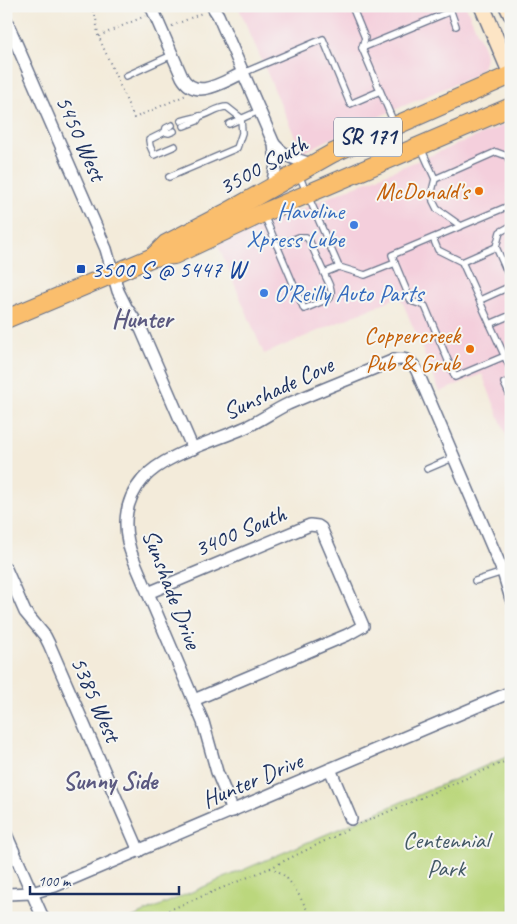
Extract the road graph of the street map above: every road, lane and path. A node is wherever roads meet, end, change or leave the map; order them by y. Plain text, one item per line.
1 (359, 6) edge
2 (482, 6) edge
3 (507, 6) edge
4 (450, 8) edge
5 (208, 9) edge
6 (149, 11) edge
7 (511, 14) edge
8 (6, 20) edge
9 (456, 26) dead end
10 (170, 27) dead end
11 (99, 36) dead end
12 (362, 48) junction
13 (172, 55) junction
14 (243, 73) junction
15 (511, 75) edge
16 (126, 76) dead end
17 (380, 91) junction
18 (511, 107) edge
19 (259, 111) junction
20 (241, 118) junction
21 (183, 124) dead end
22 (229, 124) dead end
23 (395, 125) junction
24 (173, 128) dead end
25 (274, 144) junction
26 (175, 146) dead end
27 (420, 146) junction
28 (511, 164) edge
29 (305, 168) junction
30 (169, 178) dead end
31 (435, 179) junction
32 (272, 186) junction
33 (308, 194) junction
34 (255, 196) junction
35 (511, 205) edge
36 (263, 213) junction
37 (461, 226) junction
38 (511, 226) edge
39 (433, 238) junction
40 (277, 246) junction
41 (496, 247) junction
42 (153, 256) junction
43 (462, 262) junction
44 (395, 263) junction
45 (339, 267) junction
46 (114, 273) junction
47 (324, 273) junction
48 (511, 281) edge
49 (511, 286) edge
50 (480, 300) junction
51 (511, 315) edge
52 (6, 319) edge
53 (490, 324) junction
54 (505, 356) junction
55 (511, 370) edge
56 (511, 380) edge
57 (511, 398) edge
58 (192, 449) junction
59 (455, 457) junction
60 (427, 469) dead end
61 (6, 569) edge
62 (503, 572) junction
63 (476, 581) dead end
64 (148, 593) junction
65 (511, 599) edge
66 (511, 692) edge
67 (194, 700) junction
68 (511, 759) edge
69 (330, 769) junction
70 (233, 811) junction
71 (351, 818) dead end
72 (6, 834) edge
73 (139, 851) junction
74 (270, 868) junction
75 (32, 892) junction
76 (6, 894) edge
77 (43, 918) edge
78 (150, 918) edge
79 (312, 918) edge

1 - 12 lane
2 - 15 main road
3 - 7 main road
4 - 9 lane
4 - 12 lane
5 - 10 path
5 - 14 street
6 - 11 path
6 - 13 street
8 - 46 street, 5450 West
12 - 17 lane
13 - 14 street
13 - 16 lane
14 - 17 lane
14 - 19 street
15 - 23 main road, 3500 South / SR 171
17 - 23 lane
18 - 27 main road, 3500 South / SR 171
19 - 20 lane
19 - 25 street
20 - 21 lane
20 - 22 lane
20 - 30 lane
23 - 29 main road, 3500 South / SR 171
24 - 26 lane
25 - 29 street
25 - 32 street
27 - 31 lane
27 - 33 main road, 3500 South / SR 171
28 - 31 lane
29 - 32 main road, 3500 South / SR 171
29 - 33 lane
31 - 37 lane
32 - 34 main road, 3500 South / SR 171
33 - 36 main road, 3500 South / SR 171
33 - 45 lane
34 - 36 lane
34 - 42 main road, 3500 South / SR 171
35 - 37 lane
36 - 40 lane
36 - 42 main road, 3500 South / SR 171
37 - 39 lane
38 - 41 lane
39 - 43 lane
39 - 44 lane
40 - 47 lane
40 - 47 lane
41 - 43 lane
41 - 48 lane
42 - 46 main road, 3500 South / SR 171
43 - 50 lane
44 - 45 lane
44 - 54 lane
45 - 47 lane
46 - 52 main road, 3500 South / SR 171
46 - 58 street
49 - 50 lane
50 - 53 lane
51 - 53 lane
53 - 54 lane
54 - 55 lane
56 - 57 lane
58 - 59 street, Sunshade Cove
58 - 64 street, Sunshade Drive
59 - 60 lane
59 - 62 street
61 - 73 street, 5385 West
62 - 63 lane
62 - 65 street
64 - 67 street, Sunshade Drive
64 - 67 street, 3400 South
66 - 69 street, Hunter Drive
67 - 70 street, Sunshade Drive
68 - 74 path
69 - 70 street, Hunter Drive
69 - 71 street
70 - 73 street, Hunter Drive
72 - 75 street
73 - 75 street, Hunter Drive
74 - 78 path
74 - 79 path
75 - 76 street, Hunter Drive
75 - 77 street

